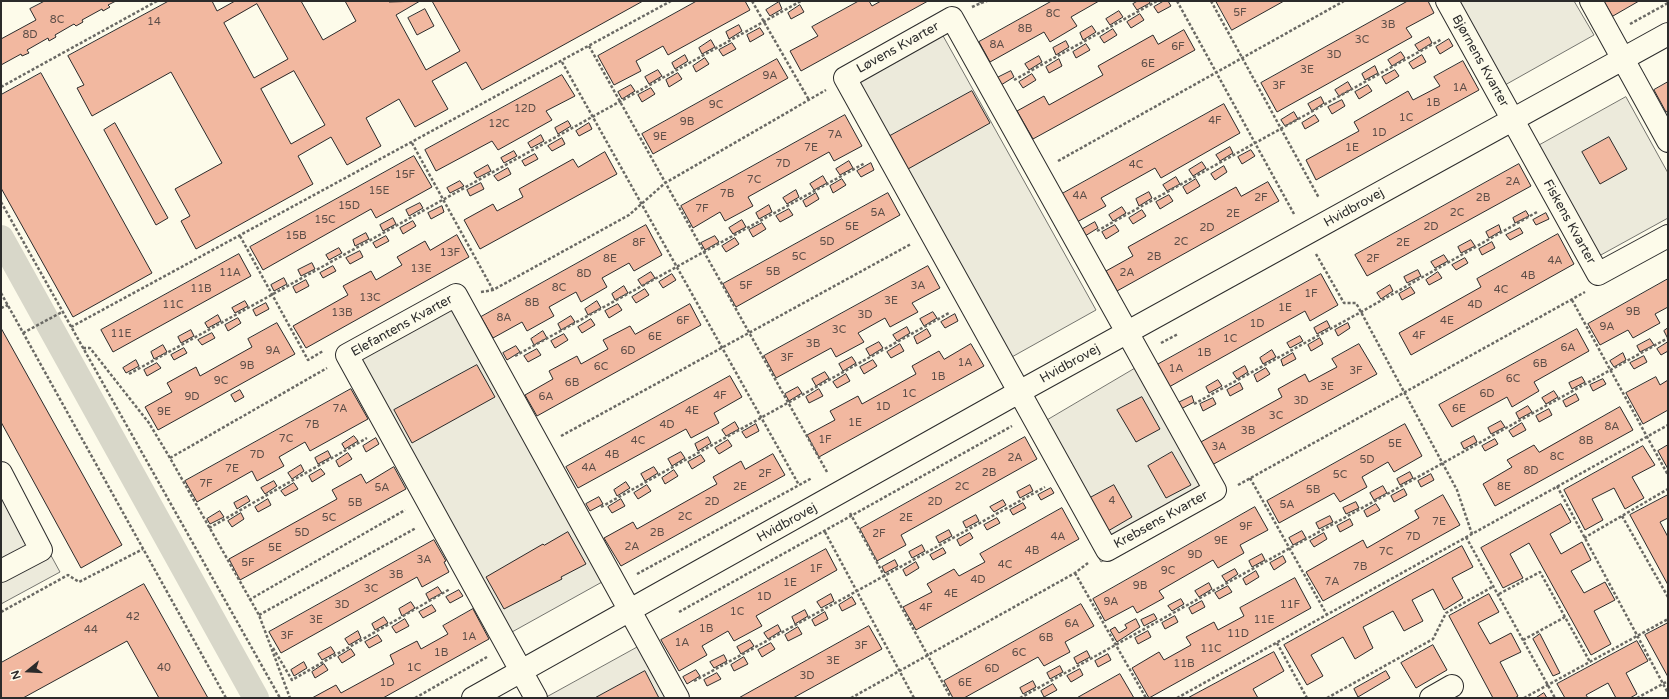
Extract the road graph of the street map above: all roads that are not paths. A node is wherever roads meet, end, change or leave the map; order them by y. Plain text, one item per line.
1 (1447, 1) edge
2 (1591, 1) edge
3 (1668, 34) edge
4 (1623, 59) junction
5 (1513, 120) junction
6 (1668, 141) edge
7 (1668, 236) edge
8 (1127, 332) junction
9 (1019, 392) junction
10 (1, 473) edge
11 (1, 572) edge
12 (630, 611) junction
13 (522, 671) junction
14 (1452, 686) dead end
15 (676, 695) edge
16 (473, 698) edge
17 (536, 698) edge
18 (1431, 698) edge

1 - 5 street, Bjørnens Kvarter
2 - 4 street
3 - 4 street, Hvidbrovej
4 - 5 street, Hvidbrovej
4 - 6 street
5 - 7 street, Fiskens Kvarter
5 - 8 street, Hvidbrovej
8 - 9 street, Hvidbrovej
8 - 9 street, Krebsens Kvarter
8 - 9 street, Løvens Kvarter
9 - 12 street, Hvidbrovej
10 - 11 street
12 - 13 street, Hvidbrovej
12 - 13 street, Elefantens Kvarter
12 - 15 street, Elefantens Kvarter
13 - 16 street, Hvidbrovej
13 - 17 street, Elefantens Kvarter
14 - 18 street

